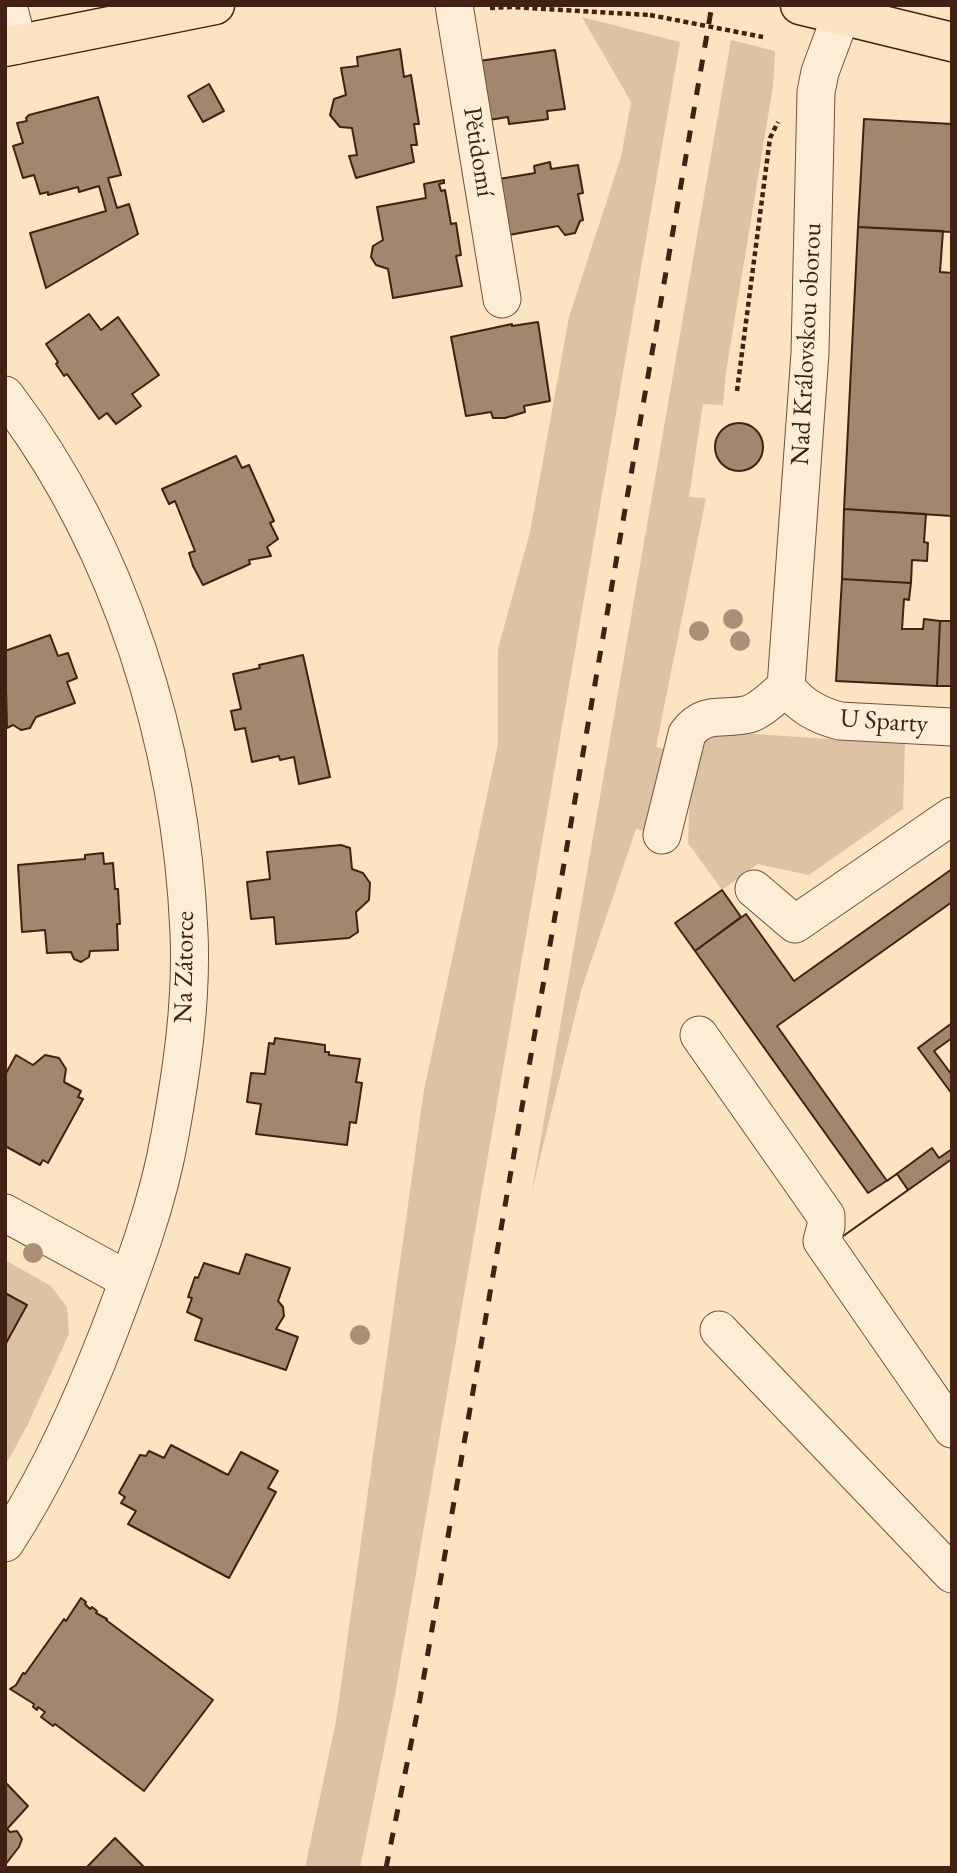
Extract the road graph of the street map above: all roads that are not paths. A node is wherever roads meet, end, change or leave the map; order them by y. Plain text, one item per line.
1 (8, 5) edge
2 (215, 5) edge
3 (800, 5) edge
4 (454, 8) edge
5 (844, 11) edge
6 (952, 43) edge
7 (12, 46) edge
8 (502, 299) dead end
9 (8, 403) edge
10 (786, 687) junction
11 (952, 727) edge
12 (952, 816) edge
13 (662, 835) dead end
14 (754, 889) dead end
15 (699, 1035) dead end
16 (5, 1213) edge
17 (128, 1280) junction
18 (719, 1330) dead end
19 (952, 1429) edge
20 (5, 1543) edge
21 (952, 1574) edge

1 - 7 street
2 - 7 main road
3 - 5 main road
4 - 8 street, Pětidomí
5 - 6 main road
5 - 10 street, Nad Královskou oborou
9 - 17 street, Na Zátorce
10 - 11 street, U Sparty
10 - 13 street
12 - 14 street
15 - 19 street
16 - 17 street
17 - 20 street, Na Zátorce
18 - 21 street

